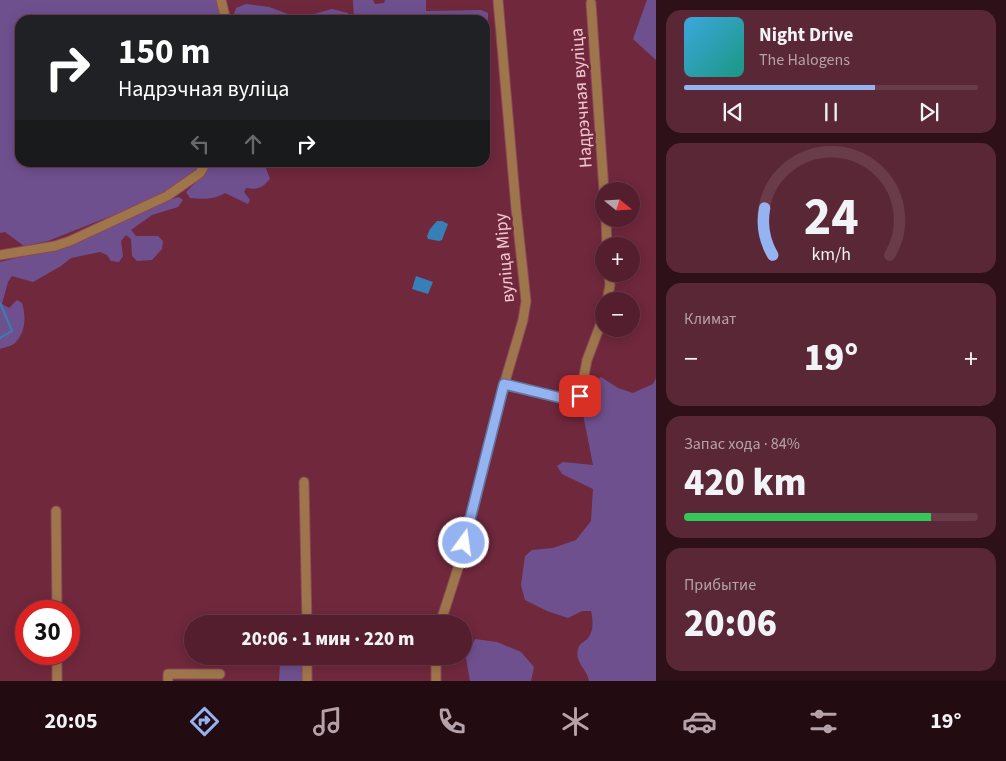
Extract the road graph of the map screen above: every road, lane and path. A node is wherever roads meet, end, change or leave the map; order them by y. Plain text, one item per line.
1 (221, 0) edge
2 (498, 0) edge
3 (591, 3) dead end
4 (225, 15) edge
5 (203, 167) edge
6 (603, 182) edge
7 (0, 255) edge
8 (596, 337) edge
9 (504, 384) junction
10 (304, 482) dead end
11 (56, 511) dead end
12 (57, 600) edge
13 (307, 615) edge
14 (443, 615) edge
15 (57, 665) edge
16 (307, 665) edge
17 (436, 665) edge
18 (220, 674) dead end
19 (56, 681) edge
20 (168, 681) edge
21 (308, 681) edge
22 (436, 681) edge

1 - 4 street
2 - 9 street, вуліца Міру
3 - 6 street, Надрэчная вуліца
5 - 7 street
8 - 9 street
9 - 14 street, вуліца Міру
10 - 13 street
11 - 12 street
15 - 19 street
16 - 21 street
17 - 22 street
18 - 20 street

